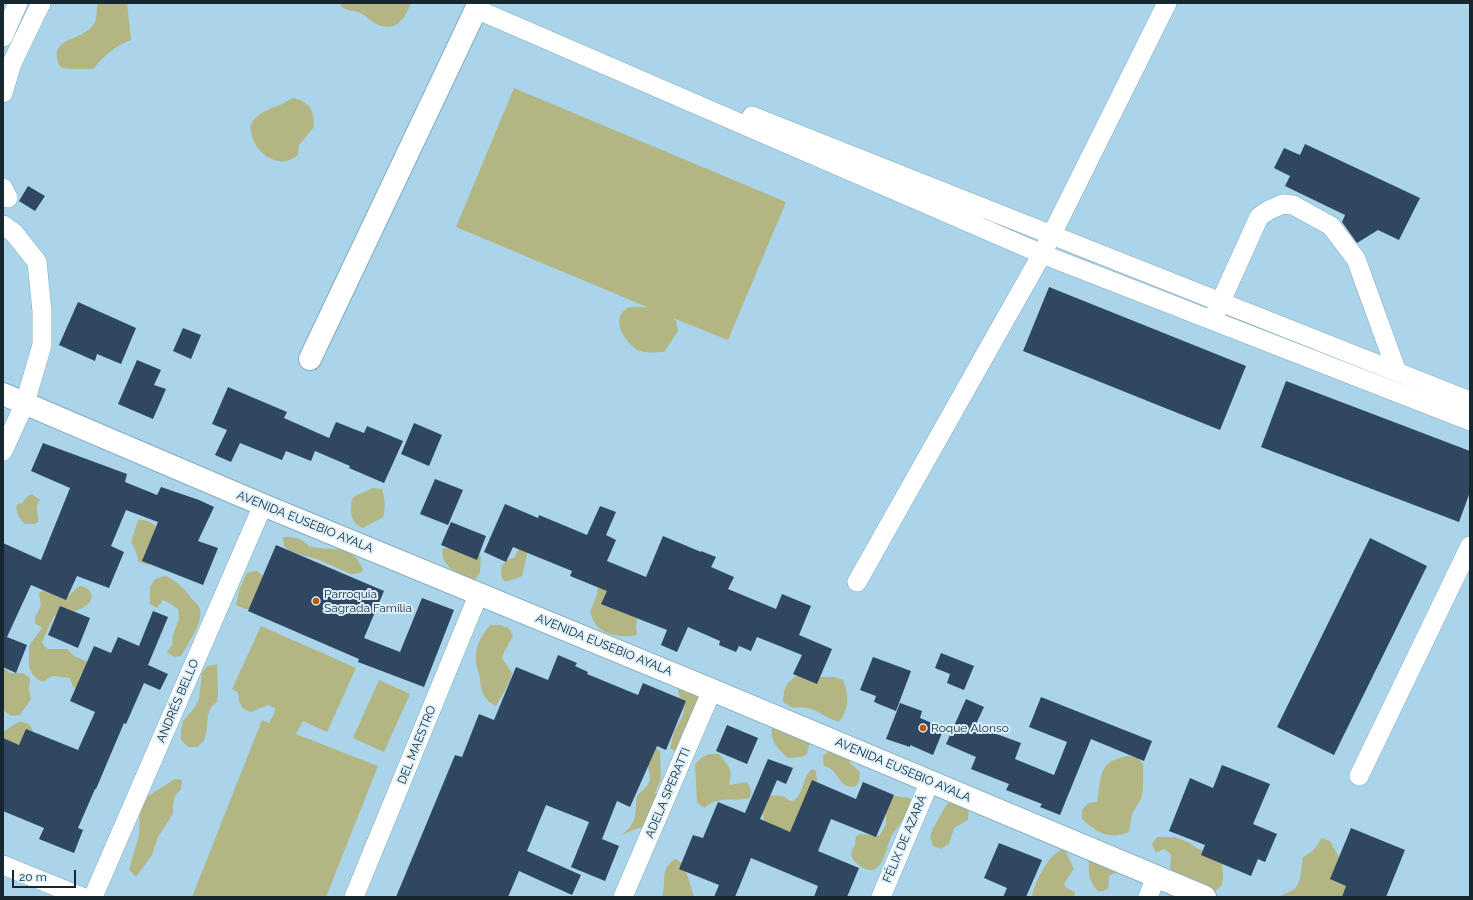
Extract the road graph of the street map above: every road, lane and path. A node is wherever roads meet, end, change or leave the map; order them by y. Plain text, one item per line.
1 (18, 3) edge
2 (41, 3) edge
3 (1167, 3) edge
4 (472, 5) edge
5 (3, 37) edge
6 (3, 93) edge
7 (3, 225) edge
8 (1052, 234) junction
9 (1042, 254) junction
10 (1221, 301) junction
11 (1211, 320) junction
12 (310, 359) dead end
13 (1397, 372) junction
14 (3, 394) edge
15 (1470, 401) edge
16 (25, 403) junction
17 (1470, 421) edge
18 (3, 451) edge
19 (263, 505) junction
20 (1470, 546) edge
21 (857, 582) dead end
22 (479, 593) junction
23 (712, 690) junction
24 (1359, 776) dead end
25 (930, 781) junction
26 (3, 865) edge
27 (1156, 877) junction
28 (82, 897) edge
29 (94, 897) edge
30 (354, 897) edge
31 (623, 897) edge
32 (881, 897) edge
33 (1148, 897) edge
34 (1205, 897) edge

1 - 5 street
2 - 6 street
3 - 8 street
4 - 8 street
4 - 9 street
4 - 12 street
7 - 16 street
8 - 9 street
8 - 10 street
9 - 11 street
9 - 21 street
10 - 11 street
10 - 13 street
10 - 13 street
11 - 17 street
13 - 15 street
14 - 16 street, AVENIDA EUSEBIO AYALA
16 - 18 street
16 - 19 street, AVENIDA EUSEBIO AYALA
19 - 22 street, AVENIDA EUSEBIO AYALA
19 - 29 street, ANDRÉS BELLO
20 - 24 street
22 - 23 street, AVENIDA EUSEBIO AYALA
22 - 30 street, DEL MAESTRO
23 - 25 street, AVENIDA EUSEBIO AYALA
23 - 31 street, ADELA SPERATTI
25 - 27 street, AVENIDA EUSEBIO AYALA
25 - 32 street, FÉLIX DE AZARÁ
26 - 28 street
27 - 33 street
27 - 34 street, AVENIDA EUSEBIO AYALA

